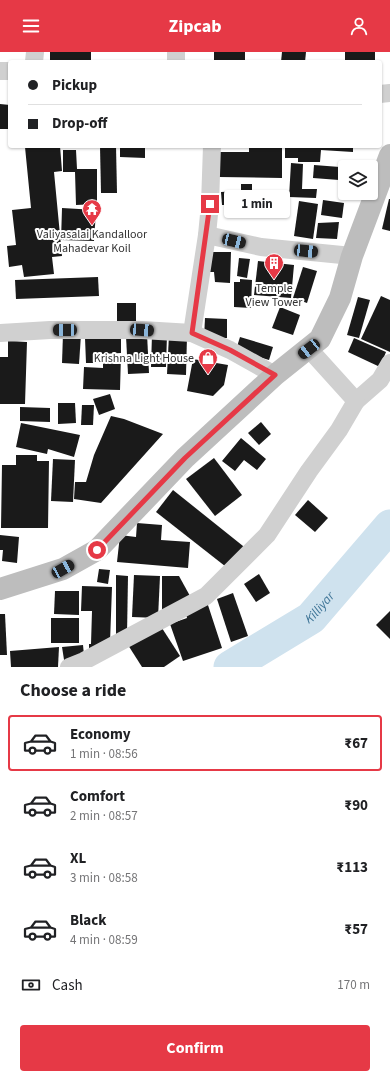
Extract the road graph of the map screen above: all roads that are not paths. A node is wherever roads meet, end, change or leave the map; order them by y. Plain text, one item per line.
1 (212, 148) edge
2 (390, 155) edge
3 (207, 235) junction
4 (352, 256) junction
5 (0, 333) edge
6 (192, 333) junction
7 (309, 349) junction
8 (390, 363) edge
9 (275, 375) junction
10 (356, 401) junction
11 (0, 589) edge
12 (69, 667) edge

1 - 3 street
2 - 4 street
3 - 4 street
3 - 6 street
4 - 7 street
5 - 6 street
6 - 9 street
7 - 9 street
7 - 10 street
8 - 10 street
9 - 11 street
10 - 12 street

